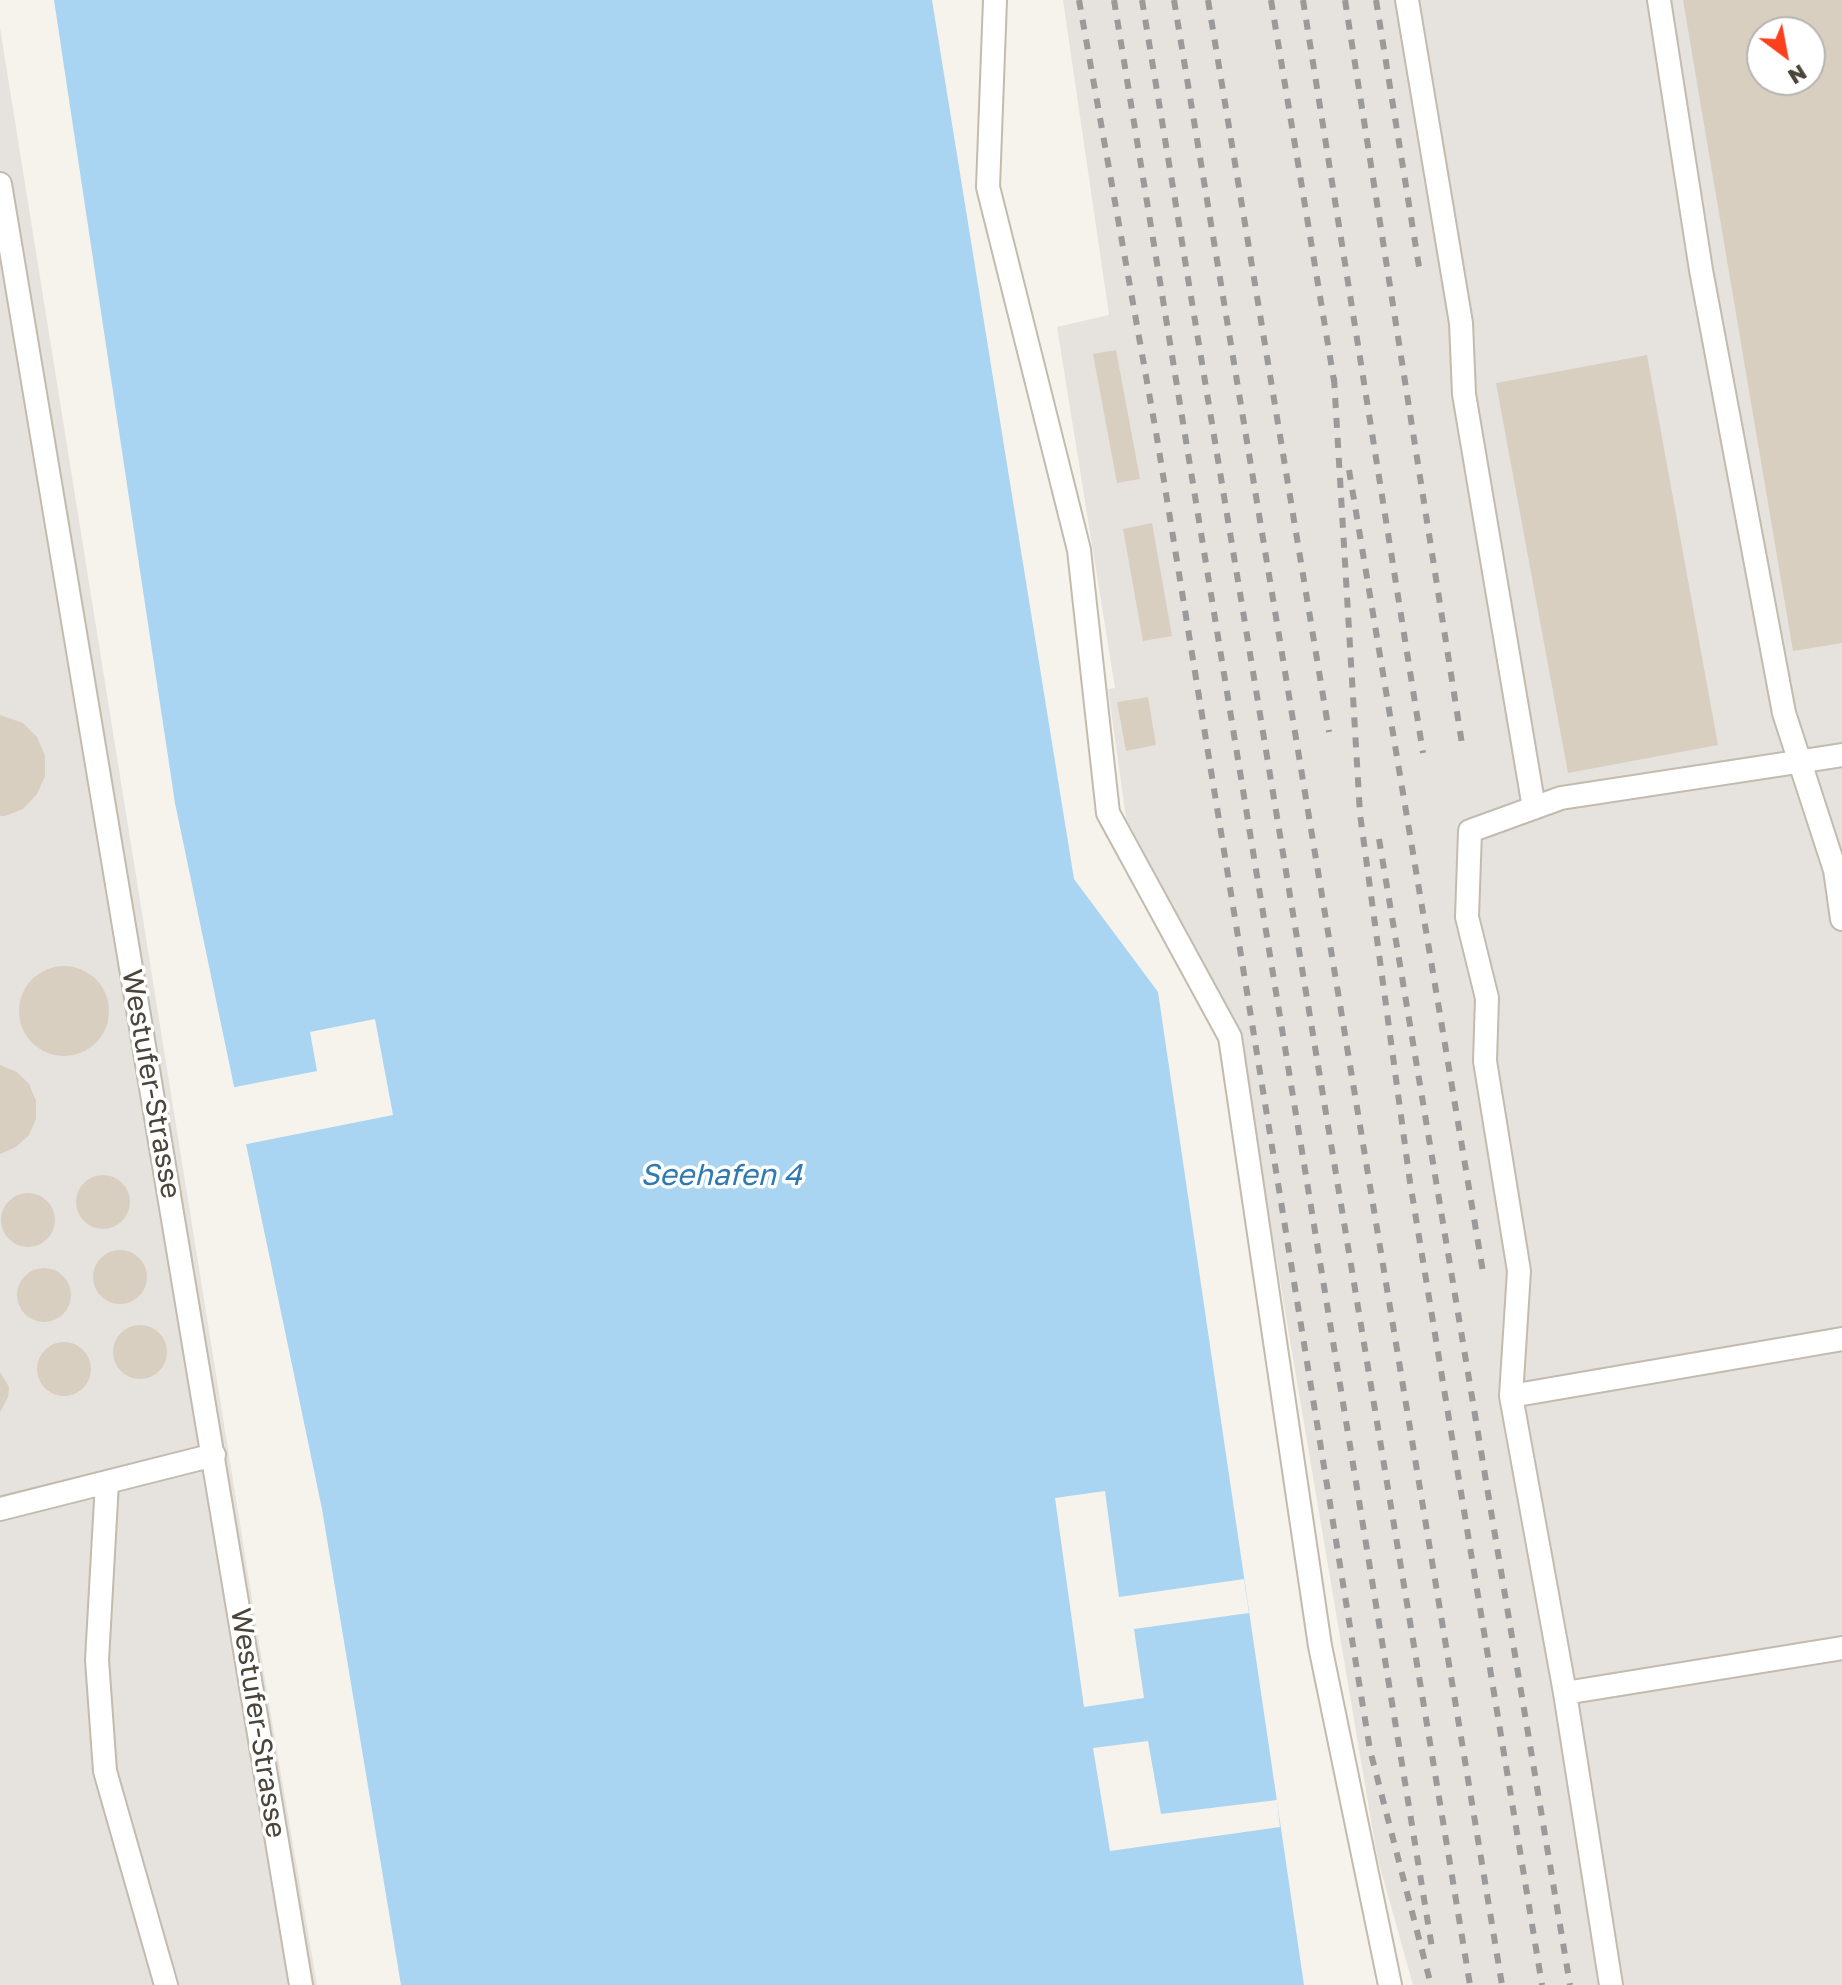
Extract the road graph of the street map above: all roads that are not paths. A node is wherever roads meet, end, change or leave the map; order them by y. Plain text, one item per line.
1 (995, 0) edge
2 (1407, 0) edge
3 (1659, 0) edge
4 (0, 184) edge
5 (8, 284) edge
6 (1842, 755) edge
7 (1800, 761) junction
8 (1534, 808) junction
9 (1838, 869) edge
10 (1842, 919) edge
11 (1842, 1339) edge
12 (1511, 1396) junction
13 (214, 1455) junction
14 (107, 1482) junction
15 (0, 1509) edge
16 (1842, 1648) edge
17 (1565, 1693) junction
18 (166, 1985) edge
19 (301, 1985) edge
20 (1390, 1985) edge
21 (1611, 1985) edge

1 - 20 lane
2 - 8 lane
3 - 7 lane
4 - 5 lane, Westufer-Strasse
5 - 13 lane, Westufer-Strasse
6 - 7 lane
7 - 8 lane
7 - 9 lane
8 - 12 lane
9 - 10 lane
11 - 12 lane
12 - 17 lane
13 - 14 lane
13 - 19 lane, Westufer-Strasse
14 - 15 lane
14 - 18 lane
16 - 17 lane
17 - 21 lane

